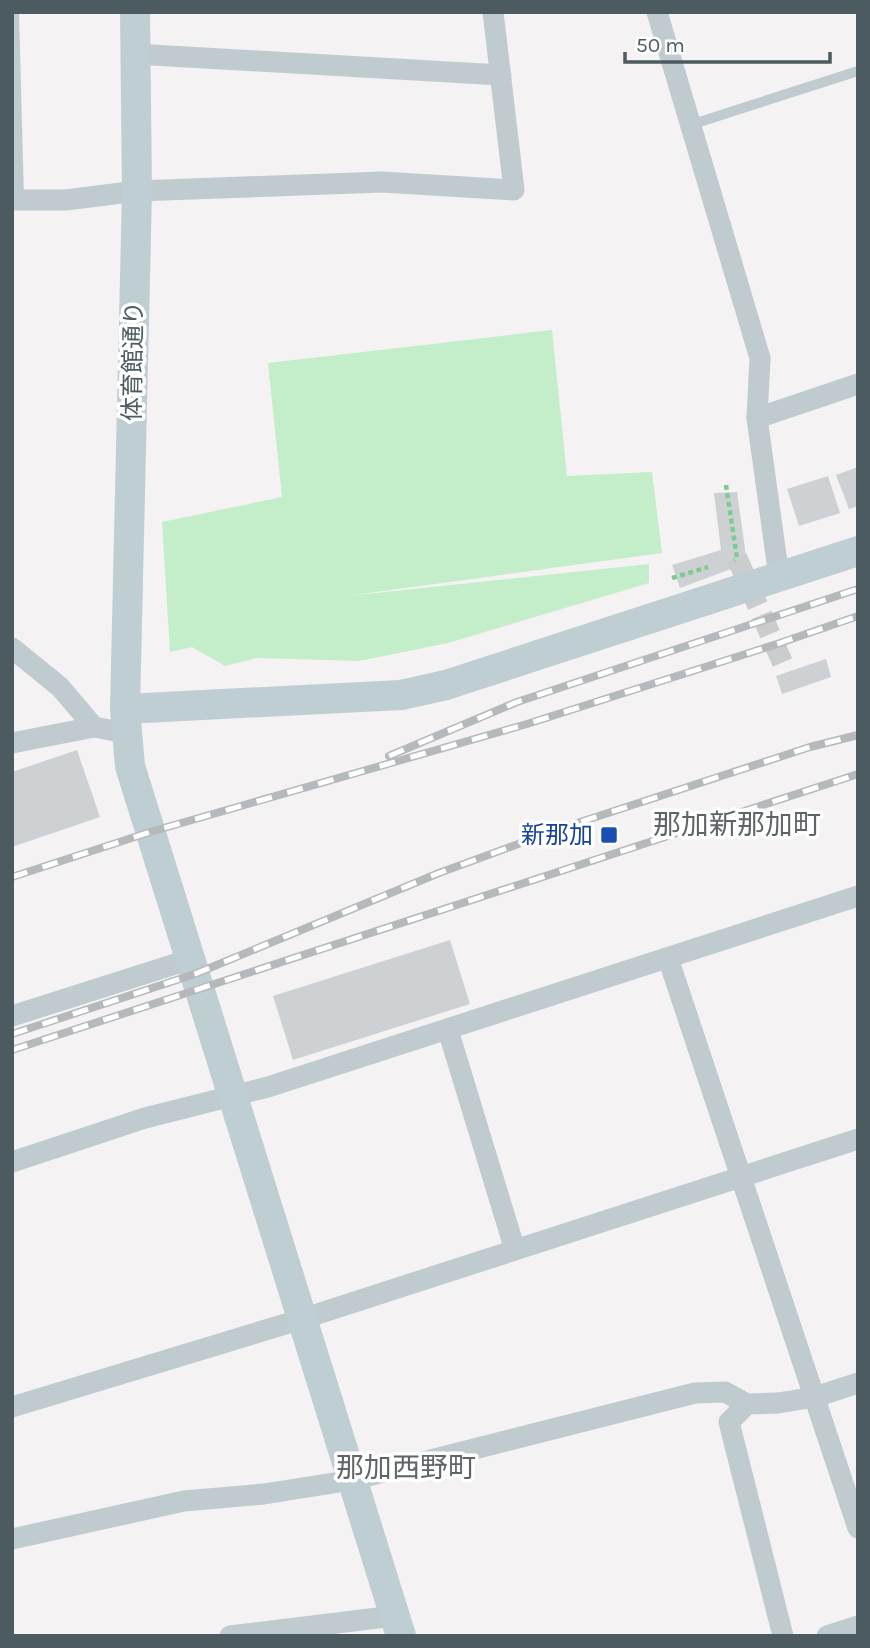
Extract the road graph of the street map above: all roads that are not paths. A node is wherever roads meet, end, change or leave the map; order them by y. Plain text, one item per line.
1 (14, 12) edge
2 (135, 12) edge
3 (493, 12) edge
4 (657, 12) edge
5 (135, 54) junction
6 (858, 71) edge
7 (501, 75) junction
8 (690, 125) junction
9 (137, 191) junction
10 (15, 200) edge
11 (858, 384) edge
12 (757, 418) junction
13 (858, 551) edge
14 (779, 577) junction
15 (12, 648) edge
16 (125, 721) junction
17 (94, 727) junction
18 (12, 743) edge
19 (858, 896) edge
20 (668, 958) junction
21 (191, 959) junction
22 (12, 1016) edge
23 (448, 1030) junction
24 (231, 1096) junction
25 (858, 1139) edge
26 (12, 1162) edge
27 (742, 1176) junction
28 (515, 1250) junction
29 (302, 1319) junction
30 (858, 1382) edge
31 (815, 1397) junction
32 (747, 1404) junction
33 (12, 1407) edge
34 (352, 1480) junction
35 (858, 1528) edge
36 (12, 1539) edge
37 (398, 1626) edge
38 (858, 1626) edge
39 (230, 1636) edge
40 (783, 1636) edge
41 (827, 1636) edge

1 - 10 lane
2 - 5 street, 体育館通り
3 - 7 street
4 - 8 street
5 - 7 street
5 - 9 street, 体育館通り
6 - 8 lane
7 - 9 street
8 - 12 street
9 - 10 street
9 - 16 street, 体育館通り
11 - 12 street
12 - 14 street
13 - 14 street
14 - 16 street
15 - 17 street
16 - 17 street
16 - 21 street, 体育館通り
17 - 18 street
19 - 20 street
20 - 23 street
20 - 27 street
21 - 22 street
21 - 24 street, 体育館通り
23 - 24 street
23 - 28 street
24 - 26 street
24 - 29 street, 体育館通り
25 - 27 street
27 - 28 street
27 - 31 street
28 - 29 street
29 - 33 street
29 - 34 street, 体育館通り
30 - 31 street
31 - 32 street
31 - 35 street
32 - 34 street
32 - 40 street
34 - 36 street
34 - 37 street, 体育館通り
37 - 39 street
38 - 41 street

